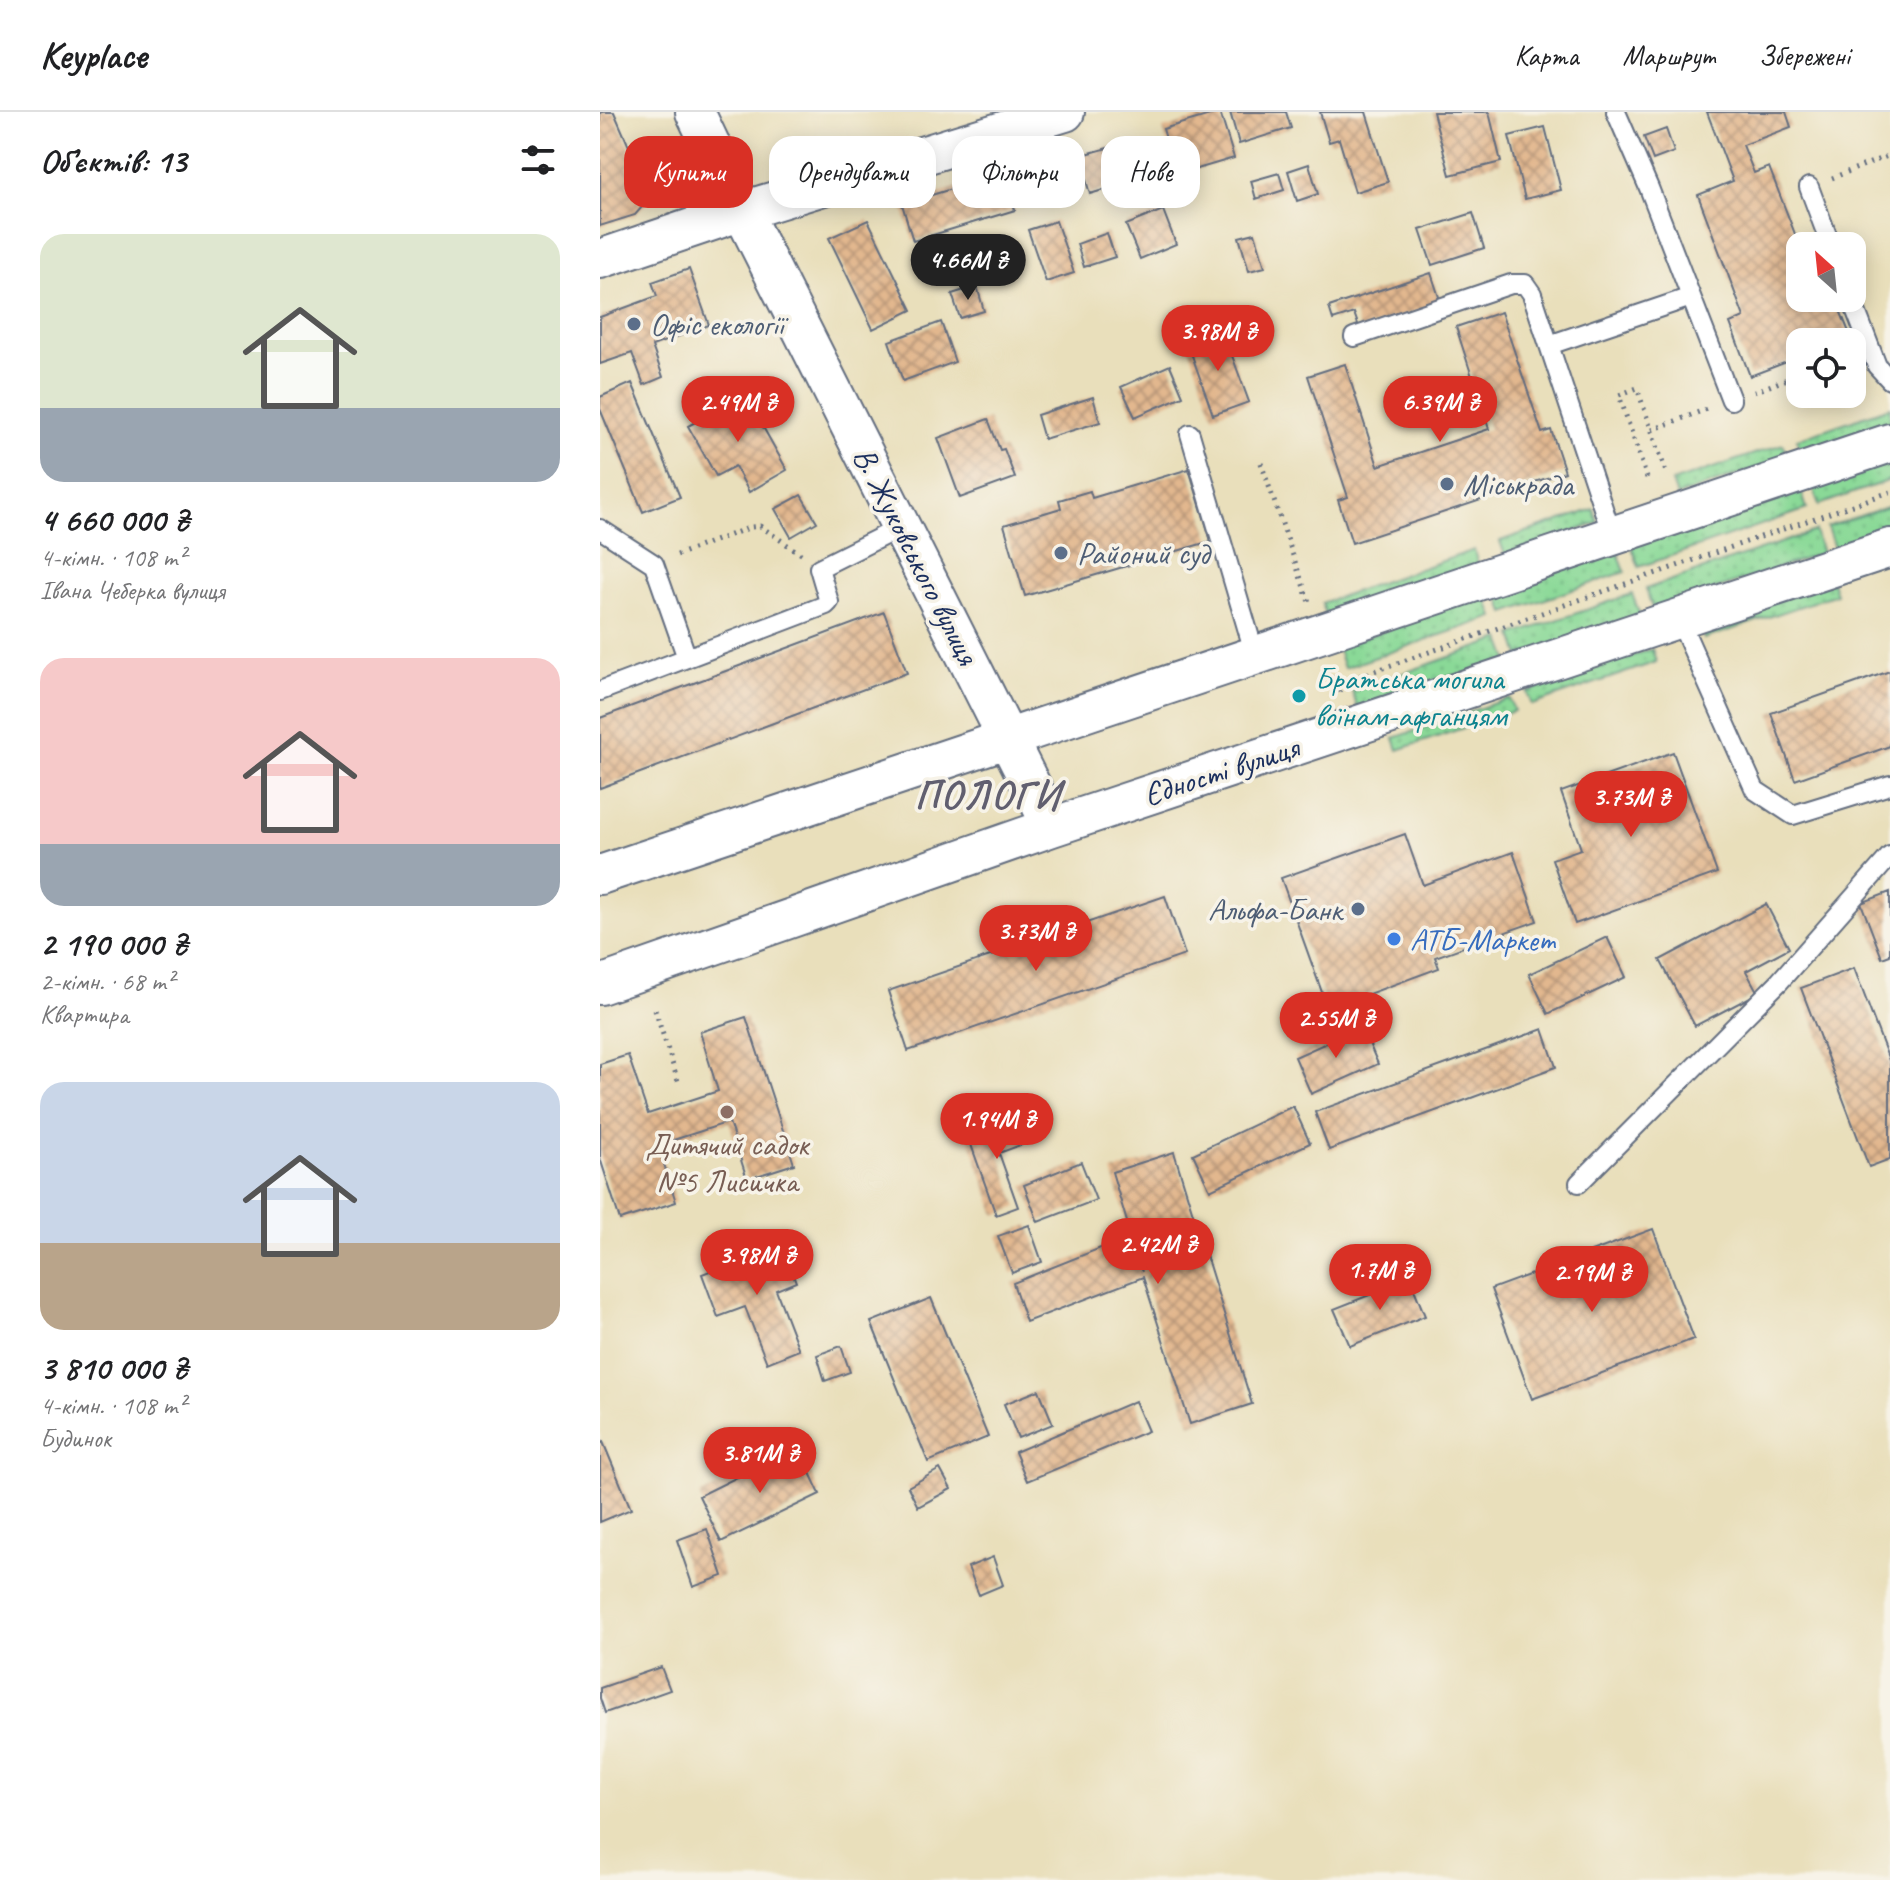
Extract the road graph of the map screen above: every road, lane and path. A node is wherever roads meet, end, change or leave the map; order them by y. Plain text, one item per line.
1 (695, 112) edge
2 (1065, 112) edge
3 (1616, 112) edge
4 (1890, 155) edge
5 (1809, 187) joint
6 (742, 211) junction
7 (1826, 232) edge
8 (600, 259) edge
9 (1691, 297) junction
10 (1856, 312) edge
11 (1354, 337) dead end
12 (1549, 345) junction
13 (1890, 380) edge
14 (1731, 400) dead end
15 (1190, 434) dead end
16 (1890, 443) edge
17 (1261, 463) dead end
18 (1666, 472) dead end
19 (1647, 478) dead end
20 (1890, 492) edge
21 (901, 527) junction
22 (600, 529) edge
23 (1612, 535) junction
24 (1890, 548) edge
25 (654, 564) junction
26 (819, 568) junction
27 (1679, 619) junction
28 (1319, 633) junction
29 (1255, 655) junction
30 (687, 658) junction
31 (1337, 684) junction
32 (600, 691) edge
33 (1352, 728) junction
34 (1007, 738) junction
35 (1890, 785) edge
36 (1052, 827) junction
37 (1890, 856) edge
38 (600, 875) edge
39 (600, 985) edge
40 (655, 1010) dead end
41 (678, 1081) dead end
42 (1579, 1183) dead end

1 - 6 street, В. Жуковського вулиця
2 - 6 street
3 - 9 lane
4 - 5 path
5 - 7 lane
6 - 8 street
6 - 21 street, В. Жуковського вулиця
9 - 12 lane
9 - 14 lane
10 - 13 lane
11 - 12 lane
12 - 23 lane
15 - 29 lane
16 - 23 street
17 - 28 path
18 - 19 path
20 - 31 path
21 - 26 lane
21 - 34 street, В. Жуковського вулиця
22 - 25 lane
23 - 28 street
24 - 27 street, Єдності вулиця
25 - 26 path
25 - 30 lane
26 - 30 lane
27 - 33 street, Єдності вулиця
27 - 35 lane
28 - 29 street
28 - 31 path
29 - 34 street
30 - 32 lane
31 - 33 path
33 - 36 street, Єдності вулиця
34 - 36 street, В. Жуковського вулиця
34 - 38 street
36 - 39 street, Єдності вулиця
37 - 42 lane
40 - 41 path

